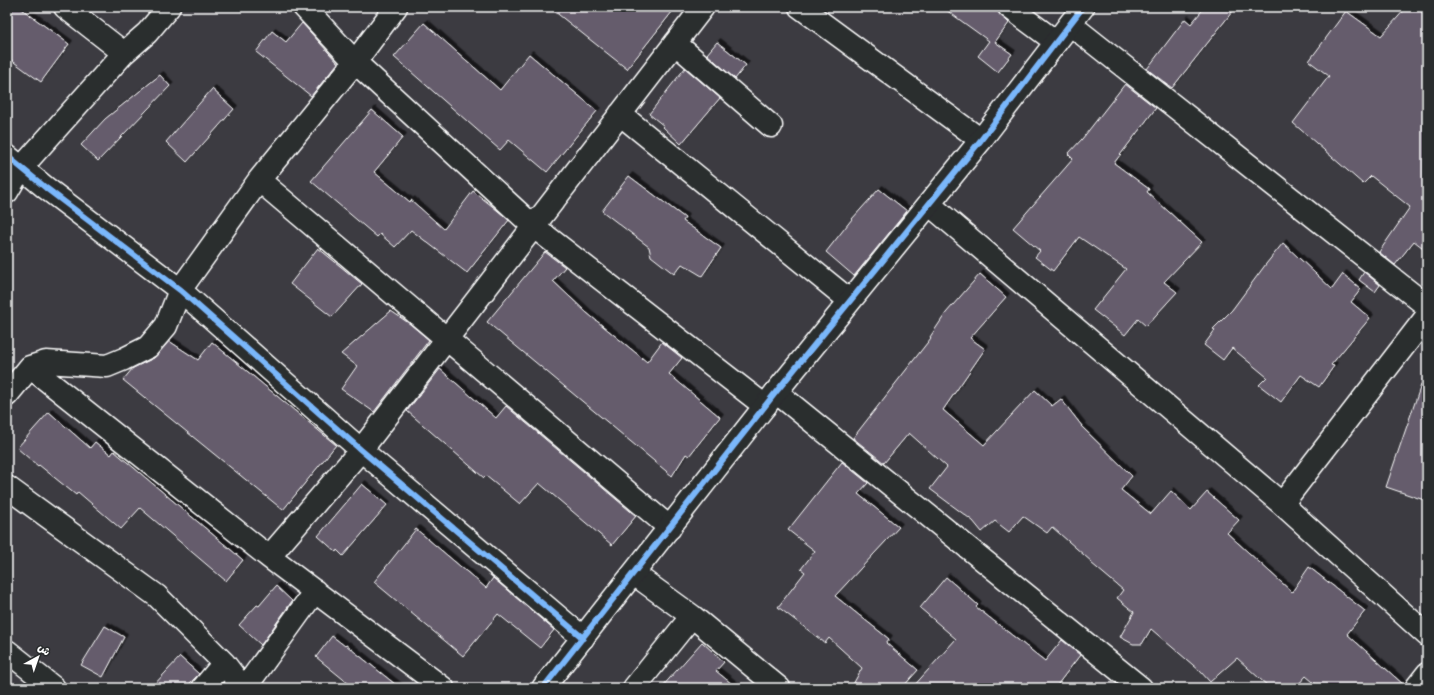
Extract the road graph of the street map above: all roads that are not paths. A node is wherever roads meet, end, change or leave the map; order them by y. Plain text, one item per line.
1 (65, 7) edge
2 (169, 7) edge
3 (304, 7) edge
4 (396, 7) edge
5 (703, 7) edge
6 (800, 7) edge
7 (1009, 7) edge
8 (1077, 15) edge
9 (1056, 42) junction
10 (675, 43) junction
11 (124, 53) junction
12 (355, 62) junction
13 (620, 114) junction
14 (771, 126) dead end
15 (981, 140) junction
16 (14, 162) edge
17 (259, 180) junction
18 (7, 192) edge
19 (929, 204) junction
20 (533, 226) junction
21 (180, 290) junction
22 (849, 300) junction
23 (1427, 306) edge
24 (1427, 316) edge
25 (446, 339) junction
26 (30, 367) junction
27 (7, 395) edge
28 (771, 399) junction
29 (361, 450) junction
30 (7, 487) edge
31 (1282, 504) junction
32 (670, 528) junction
33 (269, 557) junction
34 (634, 574) junction
35 (315, 591) junction
36 (692, 616) junction
37 (1427, 635) edge
38 (583, 638) junction
39 (7, 651) edge
40 (224, 663) junction
41 (1427, 674) edge
42 (54, 688) edge
43 (203, 688) edge
44 (244, 688) edge
45 (443, 688) edge
46 (543, 688) edge
47 (634, 688) edge
48 (779, 688) edge
49 (1141, 688) edge
50 (1416, 688) edge

1 - 11 street
2 - 11 street
3 - 12 street
4 - 12 street
5 - 10 street
6 - 15 street
7 - 9 street
8 - 9 street
8 - 23 street
9 - 15 street
10 - 13 street
10 - 14 street
11 - 16 street
12 - 17 street
12 - 20 street
13 - 20 street
13 - 22 street
15 - 19 street
16 - 18 street
16 - 21 street
17 - 21 street
17 - 25 street
19 - 22 street
19 - 31 street
20 - 25 street
20 - 28 street
21 - 26 street
21 - 29 street
22 - 28 street
24 - 31 street
25 - 29 street
25 - 32 street
26 - 27 street
26 - 33 street
28 - 32 street
28 - 49 street
29 - 33 street
29 - 38 street
30 - 40 street
31 - 37 street
32 - 34 street
33 - 35 street
34 - 36 street
34 - 38 street
35 - 44 street
35 - 45 street
36 - 47 street
36 - 48 street
38 - 46 street
39 - 42 street
40 - 43 street
40 - 44 street
41 - 50 street

